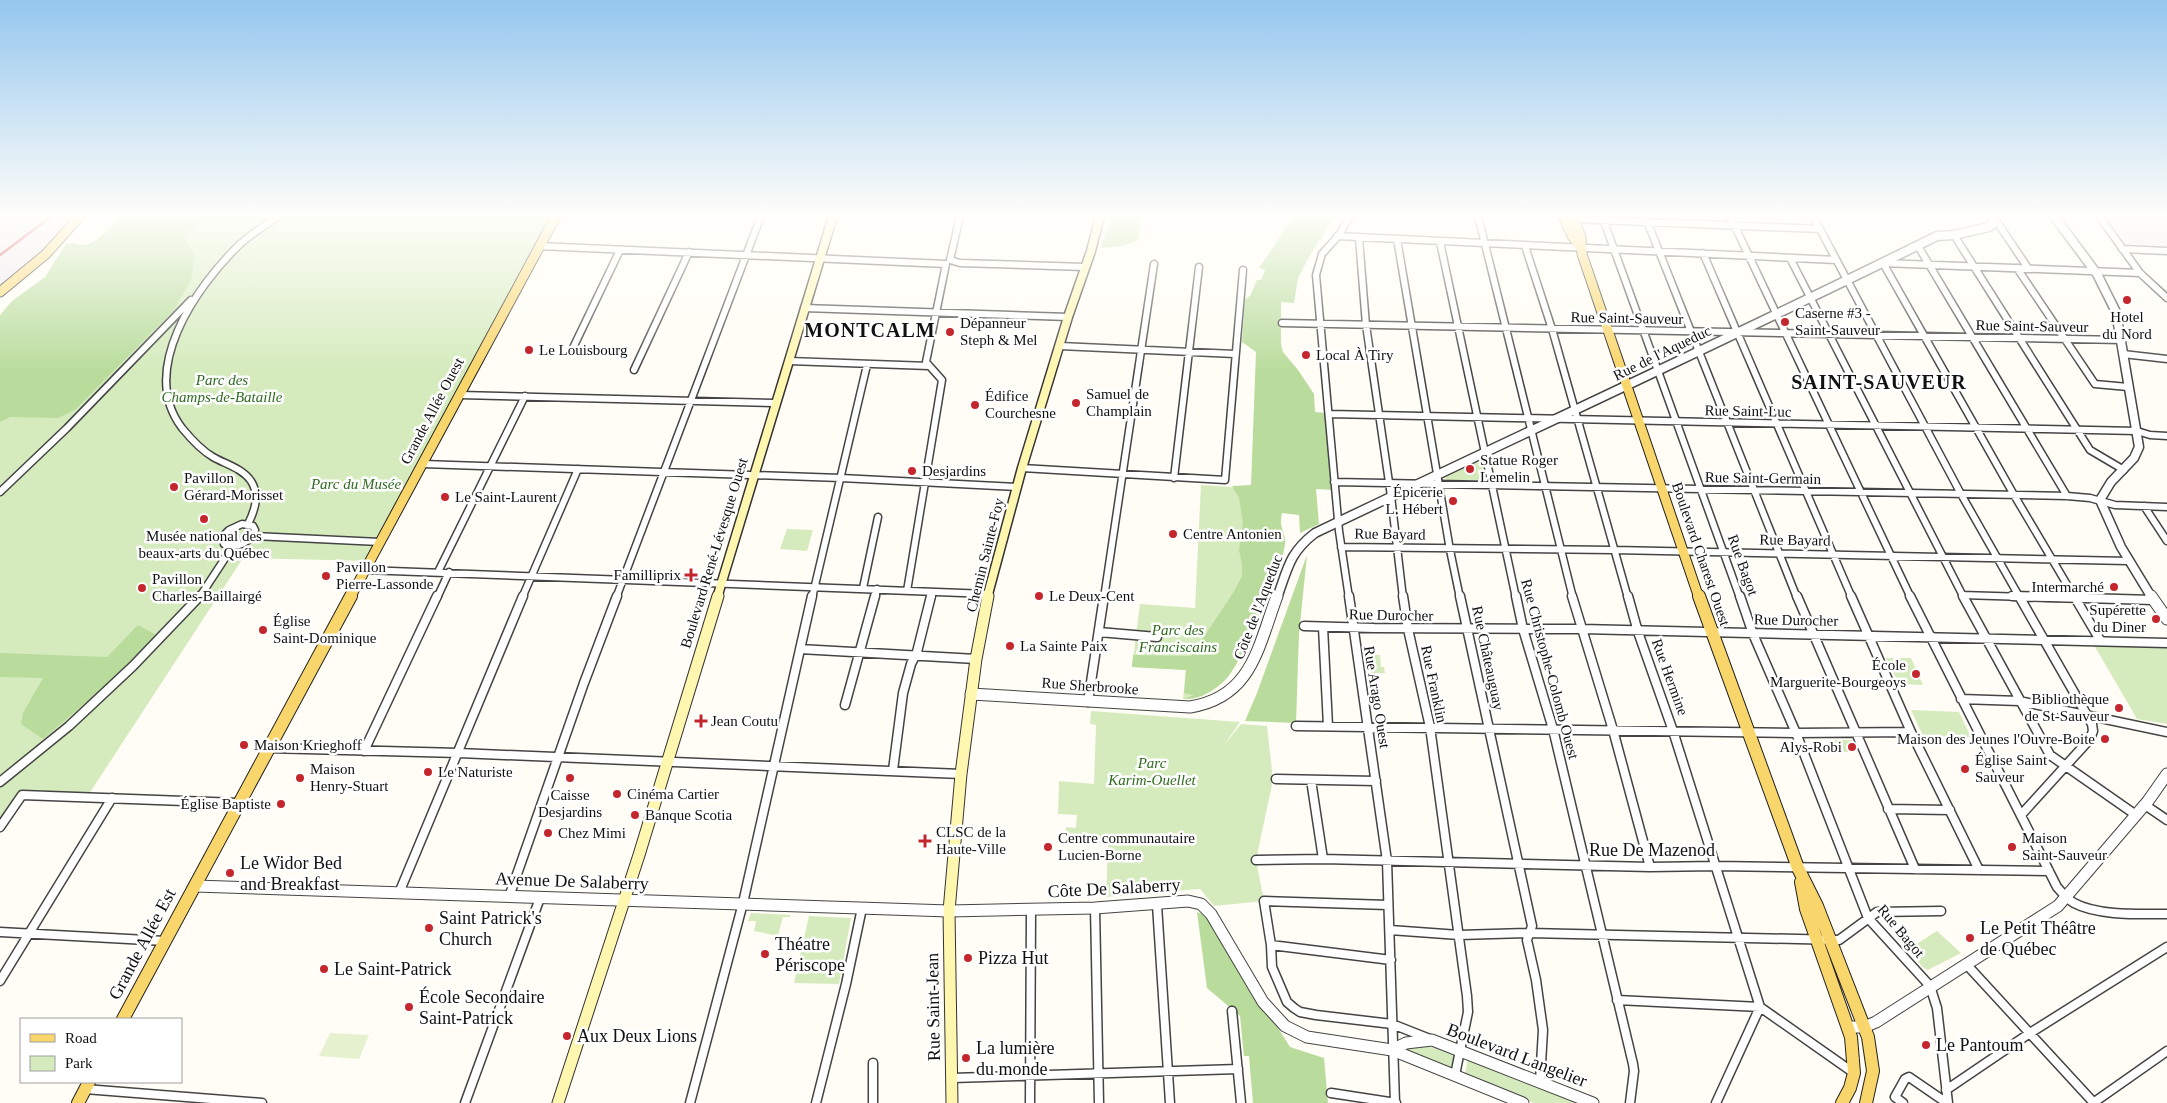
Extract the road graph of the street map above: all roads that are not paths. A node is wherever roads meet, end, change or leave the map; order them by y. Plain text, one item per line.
1 (30, 267) edge
2 (221, 267) edge
3 (528, 267) edge
4 (612, 267) edge
5 (682, 267) edge
6 (742, 267) edge
7 (817, 267) edge
8 (947, 267) edge
9 (1086, 267) edge
10 (1154, 267) edge
11 (1199, 267) dead end
12 (1317, 267) edge
13 (1361, 267) edge
14 (1402, 267) edge
15 (1446, 267) edge
16 (1491, 267) edge
17 (1532, 267) edge
18 (1588, 267) edge
19 (1620, 267) edge
20 (1665, 267) edge
21 (1709, 267) edge
22 (1753, 267) edge
23 (1795, 267) edge
24 (1840, 267) edge
25 (1873, 267) edge
26 (1886, 267) edge
27 (1930, 267) edge
28 (1974, 267) edge
29 (2005, 267) edge
30 (2091, 267) edge
31 (2136, 267) edge
32 (2017, 268) junction
33 (2028, 268) joint
34 (1243, 270) dead end
35 (2094, 271) junction
36 (2140, 273) junction
37 (1847, 282) junction
38 (0, 292) edge
39 (199, 293) junction
40 (1811, 298) junction
41 (2167, 298) edge
42 (804, 308) junction
43 (936, 313) junction
44 (1776, 315) junction
45 (1068, 317) junction
46 (173, 318) junction
47 (184, 318) junction
48 (1282, 323) dead end
49 (1320, 324) junction
50 (1366, 325) junction
51 (1413, 326) junction
52 (1459, 327) junction
53 (1505, 328) junction
54 (1552, 329) junction
55 (1609, 330) junction
56 (1642, 331) junction
57 (1690, 331) junction
58 (1738, 332) junction
59 (1785, 333) junction
60 (1830, 334) junction
61 (1878, 336) junction
62 (1925, 337) junction
63 (1972, 337) junction
64 (2018, 338) junction
65 (2065, 339) junction
66 (2122, 340) junction
67 (1060, 346) junction
68 (572, 350) dead end
69 (1698, 350) junction
70 (1142, 351) junction
71 (1189, 352) junction
72 (1235, 354) junction
73 (2123, 354) junction
74 (2167, 359) edge
75 (789, 361) junction
76 (867, 365) junction
77 (929, 366) junction
78 (634, 370) dead end
79 (1656, 371) junction
80 (1627, 385) junction
81 (2128, 387) junction
82 (460, 395) junction
83 (525, 396) junction
84 (692, 400) junction
85 (775, 403) junction
86 (1574, 410) junction
87 (1329, 414) junction
88 (1379, 415) junction
89 (1428, 416) junction
90 (1478, 417) junction
91 (1528, 418) junction
92 (1553, 419) junction
93 (1577, 420) junction
94 (1639, 420) junction
95 (1677, 422) junction
96 (1727, 423) junction
97 (1778, 424) junction
98 (1827, 424) junction
99 (1876, 426) junction
100 (1926, 426) junction
101 (1977, 428) junction
102 (2028, 429) junction
103 (1531, 430) junction
104 (2076, 430) junction
105 (2137, 432) junction
106 (2167, 436) edge
107 (1485, 452) junction
108 (423, 464) junction
109 (492, 466) junction
110 (1022, 468) junction
111 (578, 469) junction
112 (2124, 470) junction
113 (665, 473) junction
114 (1123, 474) junction
115 (1438, 474) junction
116 (754, 475) junction
117 (841, 478) junction
118 (1174, 478) junction
119 (925, 482) junction
120 (1334, 482) junction
121 (1388, 482) junction
122 (1415, 484) junction
123 (1440, 484) junction
124 (1492, 485) junction
125 (1017, 486) junction
126 (1545, 486) junction
127 (1598, 486) junction
128 (1661, 489) junction
129 (1701, 490) junction
130 (1754, 491) junction
131 (0, 492) edge
132 (1807, 492) junction
133 (1860, 494) junction
134 (1910, 494) junction
135 (1962, 494) junction
136 (2014, 495) junction
137 (1391, 496) junction
138 (2067, 496) junction
139 (2100, 500) junction
140 (2144, 506) junction
141 (2167, 507) edge
142 (878, 517) dead end
143 (1337, 521) junction
144 (248, 524) junction
145 (253, 536) junction
146 (2167, 541) edge
147 (380, 542) junction
148 (233, 546) junction
149 (1340, 547) junction
150 (1396, 548) junction
151 (1450, 550) junction
152 (1504, 550) junction
153 (1560, 550) junction
154 (1614, 550) junction
155 (1682, 552) junction
156 (1724, 552) junction
157 (1779, 554) junction
158 (1832, 554) junction
159 (1889, 555) junction
160 (1940, 556) junction
161 (1997, 558) junction
162 (2052, 559) junction
163 (2128, 561) junction
164 (365, 570) junction
165 (438, 572) junction
166 (448, 572) junction
167 (530, 575) junction
168 (625, 578) junction
169 (721, 582) junction
170 (816, 586) junction
171 (862, 588) junction
172 (877, 589) junction
173 (907, 590) junction
174 (932, 592) junction
175 (988, 594) junction
176 (1962, 595) junction
177 (2019, 597) junction
178 (2075, 599) junction
179 (2153, 600) junction
180 (2167, 619) edge
181 (1304, 626) dead end
182 (1323, 627) junction
183 (1353, 628) junction
184 (1408, 629) junction
185 (1581, 629) junction
186 (1467, 630) junction
187 (1523, 630) junction
188 (1099, 632) junction
189 (1638, 632) junction
190 (1711, 633) junction
191 (1753, 634) junction
192 (1812, 634) junction
193 (1868, 635) junction
194 (1929, 636) junction
195 (1157, 637) dead end
196 (1985, 637) junction
197 (2043, 638) junction
198 (2100, 640) junction
199 (2167, 643) edge
200 (800, 649) junction
201 (860, 652) junction
202 (915, 655) junction
203 (976, 659) junction
204 (971, 694) junction
205 (1961, 699) junction
206 (2018, 701) junction
207 (1088, 702) junction
208 (1207, 704) joint
209 (845, 705) dead end
210 (2089, 717) junction
211 (1296, 726) dead end
212 (1328, 726) junction
213 (1368, 727) junction
214 (1430, 727) junction
215 (1489, 728) junction
216 (1553, 729) junction
217 (1613, 730) junction
218 (1674, 731) junction
219 (1747, 732) junction
220 (1855, 732) junction
221 (1911, 732) junction
222 (2167, 732) edge
223 (1796, 733) junction
224 (268, 748) junction
225 (364, 750) junction
226 (458, 753) junction
227 (558, 757) junction
228 (667, 763) junction
229 (774, 766) junction
230 (2066, 766) junction
231 (893, 770) junction
232 (961, 774) junction
233 (2167, 774) edge
234 (1276, 779) dead end
235 (2, 780) edge
236 (1311, 780) junction
237 (1376, 780) junction
238 (112, 798) junction
239 (238, 803) junction
240 (2145, 805) junction
241 (1888, 809) junction
242 (1950, 810) junction
243 (2136, 815) junction
244 (2021, 816) junction
245 (2167, 820) edge
246 (0, 826) edge
247 (1323, 859) junction
248 (1256, 860) dead end
249 (1387, 861) junction
250 (1450, 862) junction
251 (1519, 864) junction
252 (1585, 866) junction
253 (1716, 866) junction
254 (1650, 867) junction
255 (1798, 868) junction
256 (1849, 869) junction
257 (1915, 869) junction
258 (1979, 870) junction
259 (2049, 871) junction
260 (195, 886) junction
261 (399, 893) junction
262 (509, 897) junction
263 (2066, 897) junction
264 (540, 898) junction
265 (625, 900) junction
266 (743, 903) junction
267 (1157, 905) junction
268 (1388, 905) junction
269 (862, 908) junction
270 (1095, 908) junction
271 (1030, 910) junction
272 (949, 911) junction
273 (1941, 911) dead end
274 (2167, 914) edge
275 (1868, 918) junction
276 (1390, 930) junction
277 (0, 932) edge
278 (1529, 933) junction
279 (29, 934) junction
280 (1459, 935) junction
281 (1601, 935) junction
282 (1739, 938) junction
283 (1823, 938) junction
284 (165, 941) junction
285 (1271, 945) junction
286 (2167, 947) edge
287 (1391, 960) junction
288 (1967, 965) junction
289 (0, 981) edge
290 (1930, 986) junction
291 (1618, 1000) junction
292 (1760, 1007) junction
293 (1232, 1011) dead end
294 (124, 1018) edge
295 (1392, 1024) junction
296 (1848, 1027) junction
297 (1864, 1027) junction
298 (2030, 1033) junction
299 (1432, 1040) junction
300 (1392, 1050) junction
301 (2167, 1051) edge
302 (1461, 1052) junction
303 (873, 1063) dead end
304 (1167, 1070) junction
305 (1238, 1070) junction
306 (1854, 1073) junction
307 (1031, 1074) junction
308 (1098, 1074) junction
309 (1455, 1075) junction
310 (952, 1078) junction
311 (1540, 1081) junction
312 (87, 1086) edge
313 (1946, 1090) junction
314 (1331, 1092) dead end
315 (78, 1103) edge
316 (262, 1103) edge
317 (465, 1103) edge
318 (558, 1103) edge
319 (690, 1103) edge
320 (816, 1103) edge
321 (873, 1103) edge
322 (952, 1103) edge
323 (1030, 1103) edge
324 (1099, 1103) edge
325 (1170, 1103) edge
326 (1241, 1103) edge
327 (1396, 1103) edge
328 (1523, 1103) edge
329 (1593, 1103) edge
330 (1630, 1103) edge
331 (1716, 1103) edge
332 (1842, 1103) edge
333 (1866, 1103) edge
334 (1903, 1103) edge
335 (1947, 1103) edge
336 (2093, 1103) edge

1 - 38 main road
2 - 39 street
3 - 82 main road, Grande Allée Ouest
4 - 68 street
5 - 78 street
6 - 84 street
7 - 42 main road, Boulevard René-Lévesque Ouest
8 - 43 street
9 - 45 main road, Chemin Sainte-Foy
10 - 70 street
11 - 71 street
12 - 49 street, Rue Arago Ouest
13 - 50 street, Rue Franklin
14 - 51 street, Rue Châteauguay
15 - 52 street, Rue Christophe-Colomb Ouest
16 - 53 street
17 - 54 street, Rue Hermine
18 - 55 main road, Boulevard Charest Ouest
19 - 56 street, Rue Bagot
20 - 57 street
21 - 58 street
22 - 44 street
23 - 40 street
24 - 37 street
25 - 37 street, Rue de l'Aqueduc
26 - 62 street
27 - 63 street
28 - 64 street
29 - 32 street
30 - 35 street
31 - 36 street
32 - 33 street
32 - 65 street
33 - 35 street
34 - 72 street
35 - 36 street
35 - 66 street
36 - 41 street
37 - 40 street, Rue de l'Aqueduc
37 - 61 street
39 - 46 street
39 - 47 street
40 - 44 street, Rue de l'Aqueduc
40 - 60 street
42 - 43 street
42 - 75 main road, Boulevard René-Lévesque Ouest
43 - 45 street
43 - 77 street
44 - 58 street, Rue de l'Aqueduc
44 - 59 street
45 - 67 main road, Chemin Sainte-Foy
46 - 47 street
46 - 131 street
47 - 144 street
48 - 49 street, Rue Saint-Sauveur
49 - 50 street, Rue Saint-Sauveur
49 - 87 street, Rue Arago Ouest
50 - 51 street, Rue Saint-Sauveur
50 - 88 street, Rue Franklin
51 - 52 street, Rue Saint-Sauveur
51 - 89 street, Rue Châteauguay
52 - 53 street, Rue Saint-Sauveur
52 - 90 street, Rue Christophe-Colomb Ouest
53 - 54 street, Rue Saint-Sauveur
53 - 91 street
54 - 55 street, Rue Saint-Sauveur
54 - 86 street, Rue Hermine
55 - 56 street, Rue Saint-Sauveur
55 - 80 main road, Boulevard Charest Ouest
56 - 57 street, Rue Saint-Sauveur
56 - 79 street, Rue Bagot
57 - 58 street, Rue Saint-Sauveur
57 - 69 street
58 - 59 street, Rue Saint-Sauveur
58 - 69 street, Rue de l'Aqueduc
58 - 97 street
59 - 60 street, Rue Saint-Sauveur
59 - 98 street
60 - 61 street, Rue Saint-Sauveur
60 - 99 street
61 - 62 street, Rue Saint-Sauveur
61 - 100 street
62 - 63 street, Rue Saint-Sauveur
62 - 101 street
63 - 64 street, Rue Saint-Sauveur
63 - 102 street
64 - 65 street, Rue Saint-Sauveur
64 - 104 street
65 - 66 street, Rue Saint-Sauveur
65 - 81 street
66 - 73 street
67 - 70 street
67 - 110 main road, Chemin Sainte-Foy
69 - 79 street, Rue de l'Aqueduc
69 - 96 street
70 - 71 street
70 - 114 street
71 - 72 street
71 - 118 street
72 - 118 street
73 - 74 street
73 - 81 street
75 - 76 street
75 - 85 main road, Boulevard René-Lévesque Ouest
76 - 77 street
76 - 117 street
77 - 119 street
79 - 80 street, Rue de l'Aqueduc
79 - 95 street, Rue Bagot
80 - 86 street, Rue de l'Aqueduc
80 - 94 main road, Boulevard Charest Ouest
81 - 105 street
82 - 83 street
82 - 108 main road, Grande Allée Ouest
83 - 84 street
83 - 109 street
84 - 85 street
84 - 113 street
85 - 116 main road, Boulevard René-Lévesque Ouest
86 - 92 street, Rue de l'Aqueduc
86 - 93 street, Rue Hermine
87 - 88 street, Rue Saint-Luc
87 - 120 street, Rue Arago Ouest
88 - 89 street, Rue Saint-Luc
88 - 121 street, Rue Franklin
89 - 90 street, Rue Saint-Luc
89 - 115 street, Rue Châteauguay
90 - 91 street, Rue Saint-Luc
90 - 107 street, Rue Christophe-Colomb Ouest
91 - 92 street, Rue Saint-Luc
91 - 103 street
92 - 93 street, Rue Saint-Luc
92 - 103 street, Rue de l'Aqueduc
93 - 94 street, Rue Saint-Luc
93 - 127 street, Rue Hermine
94 - 95 street, Rue Saint-Luc
94 - 128 main road, Boulevard Charest Ouest
95 - 96 street, Rue Saint-Luc
95 - 129 street, Rue Bagot
96 - 97 street, Rue Saint-Luc
96 - 130 street
97 - 98 street, Rue Saint-Luc
97 - 132 street
98 - 99 street, Rue Saint-Luc
98 - 133 street
99 - 100 street, Rue Saint-Luc
99 - 134 street
100 - 101 street, Rue Saint-Luc
100 - 135 street
101 - 102 street, Rue Saint-Luc
101 - 136 street
102 - 104 street, Rue Saint-Luc
102 - 138 street
103 - 107 street, Rue de l'Aqueduc
103 - 126 street
104 - 105 street, Rue Saint-Luc
104 - 112 street
105 - 106 street, Rue Saint-Luc
105 - 112 street
107 - 115 street, Rue de l'Aqueduc
107 - 124 street, Rue Christophe-Colomb Ouest
108 - 109 street
108 - 147 main road, Grande Allée Ouest
109 - 111 street
109 - 165 street
110 - 114 street
110 - 125 main road, Chemin Sainte-Foy
111 - 113 street
111 - 167 street
112 - 139 street
113 - 116 street
113 - 168 street
114 - 118 street
114 - 188 street
115 - 122 street, Rue de l'Aqueduc
115 - 123 street, Rue Châteauguay
116 - 117 street
116 - 169 main road, Boulevard René-Lévesque Ouest
117 - 119 street
117 - 170 street
119 - 125 street
119 - 173 street
120 - 121 street, Rue Saint-Germain
120 - 143 street, Rue Arago Ouest
121 - 122 street, Rue Saint-Germain
121 - 137 street, Rue Franklin
122 - 123 street, Rue Saint-Germain
122 - 137 street, Rue de l'Aqueduc
123 - 124 street, Rue Saint-Germain
123 - 151 street, Rue Châteauguay
124 - 126 street, Rue Saint-Germain
124 - 152 street, Rue Christophe-Colomb Ouest
125 - 175 main road, Chemin Sainte-Foy
126 - 127 street, Rue Saint-Germain
126 - 153 street
127 - 128 street, Rue Saint-Germain
127 - 154 street, Rue Hermine
128 - 129 street, Rue Saint-Germain
128 - 155 main road, Boulevard Charest Ouest
129 - 130 street, Rue Saint-Germain
129 - 156 street, Rue Bagot
130 - 132 street, Rue Saint-Germain
130 - 157 street
132 - 133 street, Rue Saint-Germain
132 - 158 street
133 - 134 street, Rue Saint-Germain
133 - 159 street
134 - 135 street, Rue Saint-Germain
134 - 160 street
135 - 136 street, Rue Saint-Germain
135 - 161 street
136 - 138 street, Rue Saint-Germain
136 - 162 street
137 - 143 street, Rue de l'Aqueduc
137 - 150 street, Rue Franklin
138 - 139 street, Rue Saint-Germain
139 - 140 street, Rue Saint-Germain
139 - 163 street
140 - 141 street, Rue Saint-Germain
140 - 146 street
142 - 171 street
143 - 149 street, Rue Arago Ouest
143 - 208 street, Côte de l'Aqueduc
144 - 145 street
144 - 148 street
145 - 147 street
145 - 148 street
147 - 164 main road, Grande Allée Ouest
148 - 235 street
149 - 150 street, Rue Bayard
149 - 183 street, Rue Arago Ouest
150 - 151 street, Rue Bayard
150 - 184 street, Rue Franklin
151 - 152 street, Rue Bayard
151 - 186 street, Rue Châteauguay
152 - 153 street, Rue Bayard
152 - 187 street, Rue Christophe-Colomb Ouest
153 - 154 street, Rue Bayard
153 - 185 street
154 - 155 street, Rue Bayard
154 - 189 street, Rue Hermine
155 - 156 street, Rue Bayard
155 - 190 main road, Boulevard Charest Ouest
156 - 157 street, Rue Bayard
156 - 191 street, Rue Bagot
157 - 158 street, Rue Bayard
157 - 192 street
158 - 159 street, Rue Bayard
158 - 193 street
159 - 160 street, Rue Bayard
159 - 194 street
160 - 161 street, Rue Bayard
160 - 176 street
161 - 162 street, Rue Bayard
161 - 177 street
162 - 163 street, Rue Bayard
162 - 178 street
163 - 179 street
164 - 165 street
164 - 224 main road, Grande Allée Ouest
165 - 166 street
166 - 167 street
166 - 225 street
167 - 168 street
167 - 226 street
168 - 169 street
168 - 227 street
169 - 170 street
169 - 228 main road, Boulevard René-Lévesque Ouest
170 - 171 street
170 - 200 street
171 - 172 street
172 - 173 street
172 - 201 street
173 - 174 street
174 - 175 street
174 - 202 street
175 - 203 main road, Chemin Sainte-Foy
176 - 177 street
176 - 196 street
177 - 178 street
177 - 197 street
178 - 179 street
178 - 198 street
179 - 180 street
181 - 182 street, Rue Durocher
182 - 183 street, Rue Durocher
182 - 212 street
183 - 184 street, Rue Durocher
183 - 213 street, Rue Arago Ouest
184 - 186 street, Rue Durocher
184 - 214 street, Rue Franklin
185 - 187 street, Rue Durocher
185 - 189 street, Rue Durocher
185 - 217 street
186 - 187 street, Rue Durocher
186 - 215 street, Rue Châteauguay
187 - 216 street, Rue Christophe-Colomb Ouest
188 - 195 street
188 - 207 street
189 - 190 street, Rue Durocher
189 - 218 street, Rue Hermine
190 - 191 street, Rue Durocher
190 - 219 main road, Boulevard Charest Ouest
191 - 192 street, Rue Durocher
191 - 223 street, Rue Bagot
192 - 193 street, Rue Durocher
192 - 220 street
193 - 194 street, Rue Durocher
193 - 221 street
194 - 196 street, Rue Durocher
194 - 205 street
196 - 197 street, Rue Durocher
196 - 206 street
197 - 198 street, Rue Durocher
197 - 210 street
198 - 199 street, Rue Durocher
200 - 201 street
200 - 229 street
201 - 202 street
201 - 209 street
202 - 203 street
202 - 231 street
203 - 204 main road, Chemin Sainte-Foy
204 - 207 street, Rue Sherbrooke
204 - 232 main road, Chemin Sainte-Foy
205 - 206 street
205 - 244 street
206 - 210 street
206 - 230 street
207 - 208 street, Rue Sherbrooke
210 - 222 street
210 - 230 street
211 - 212 street
212 - 213 street
213 - 214 street
213 - 237 street, Rue Arago Ouest
214 - 215 street
214 - 250 street, Rue Franklin
215 - 216 street
215 - 251 street, Rue Châteauguay
216 - 217 street
216 - 252 street, Rue Christophe-Colomb Ouest
217 - 218 street
217 - 254 street
218 - 219 street
218 - 253 street, Rue Hermine
219 - 223 street
219 - 255 main road, Boulevard Charest Ouest
220 - 221 street
220 - 223 street
220 - 241 street
221 - 242 street
223 - 256 street, Rue Bagot
224 - 225 street
224 - 239 main road, Grande Allée Ouest
225 - 226 street
226 - 227 street
226 - 261 street
227 - 228 street
227 - 262 street
228 - 229 street
228 - 265 main road, Boulevard René-Lévesque Ouest
229 - 231 street
229 - 266 street
230 - 243 street
230 - 244 street
231 - 232 street
232 - 272 main road, Chemin Sainte-Foy
233 - 240 street
234 - 236 street
236 - 237 street
236 - 247 street
237 - 249 street, Rue Arago Ouest
238 - 239 street
238 - 246 street
238 - 279 street
239 - 260 main road, Grande Allée Ouest
240 - 243 street
240 - 245 street
241 - 242 street
241 - 257 street
242 - 258 street
243 - 263 street
244 - 259 street
247 - 248 street, Rue De Mazenod
247 - 249 street, Rue De Mazenod
249 - 250 street, Rue De Mazenod
249 - 268 street, Rue Arago Ouest
250 - 251 street, Rue De Mazenod
250 - 280 street, Rue Franklin
251 - 252 street, Rue De Mazenod
251 - 278 street, Rue Châteauguay
252 - 254 street, Rue De Mazenod
252 - 281 street, Rue Christophe-Colomb Ouest
253 - 254 street, Rue De Mazenod
253 - 255 street, Rue De Mazenod
253 - 282 street, Rue Hermine
255 - 256 street, Rue De Mazenod
255 - 283 main road, Boulevard Charest Ouest
256 - 257 street, Rue De Mazenod
256 - 275 street, Rue Bagot
257 - 258 street, Rue De Mazenod
258 - 259 street, Rue De Mazenod
259 - 263 street
260 - 261 street, Avenue De Salaberry
260 - 284 main road, Grande Allée Est
261 - 262 street, Avenue De Salaberry
262 - 264 street, Avenue De Salaberry
263 - 274 street
263 - 288 street
264 - 265 street, Avenue De Salaberry
264 - 317 street
265 - 266 street, Avenue De Salaberry
265 - 318 main road, Boulevard René-Lévesque Ouest
266 - 269 street, Avenue De Salaberry
266 - 319 street
267 - 270 street, Côte De Salaberry
267 - 300 street, Côte De Salaberry
267 - 304 street
268 - 276 street, Rue Arago Ouest
268 - 285 street
269 - 272 street, Avenue De Salaberry
269 - 320 street
270 - 271 street, Côte De Salaberry
270 - 308 street
271 - 272 street, Côte De Salaberry
271 - 307 street
272 - 310 main road, Rue Saint-Jean
273 - 275 street
275 - 283 street
275 - 290 street, Rue Bagot
276 - 280 street
276 - 287 street, Rue Arago Ouest
277 - 279 street
278 - 280 street
278 - 281 street
278 - 311 street, Rue Châteauguay
279 - 284 street
279 - 289 street
280 - 302 street, Rue Franklin
281 - 282 street
281 - 291 street, Rue Christophe-Colomb Ouest
282 - 283 street
282 - 292 street, Rue Hermine
283 - 296 main road, Boulevard Charest Ouest
283 - 297 main road, Boulevard Charest Ouest
284 - 294 main road, Grande Allée Est
285 - 287 street
285 - 295 street
286 - 298 street
287 - 295 street, Rue Arago Ouest
288 - 290 street
288 - 298 street
290 - 297 street
290 - 313 street
291 - 292 street
291 - 330 street, Rue Christophe-Colomb Ouest
292 - 306 street
292 - 331 street
293 - 305 street
295 - 299 street
295 - 300 street, Rue Arago Ouest
296 - 297 street
296 - 306 main road, Boulevard Charest Ouest
297 - 333 main road, Boulevard Charest Ouest
298 - 313 street
298 - 336 street
299 - 300 street, Boulevard Langelier
299 - 302 street, Boulevard Langelier
300 - 309 street
300 - 327 street, Rue Arago Ouest
301 - 336 street
302 - 309 street, Rue Franklin
302 - 311 street, Boulevard Langelier
303 - 321 street
304 - 305 street
304 - 308 street
304 - 325 street
305 - 326 street
306 - 332 main road, Boulevard Charest Ouest
307 - 308 street
307 - 310 street
307 - 323 street
308 - 324 street
309 - 328 street
310 - 322 main road, Rue Saint-Jean
311 - 329 street, Boulevard Langelier
312 - 315 main road
312 - 316 street
313 - 335 street
314 - 327 street
334 - 335 street

